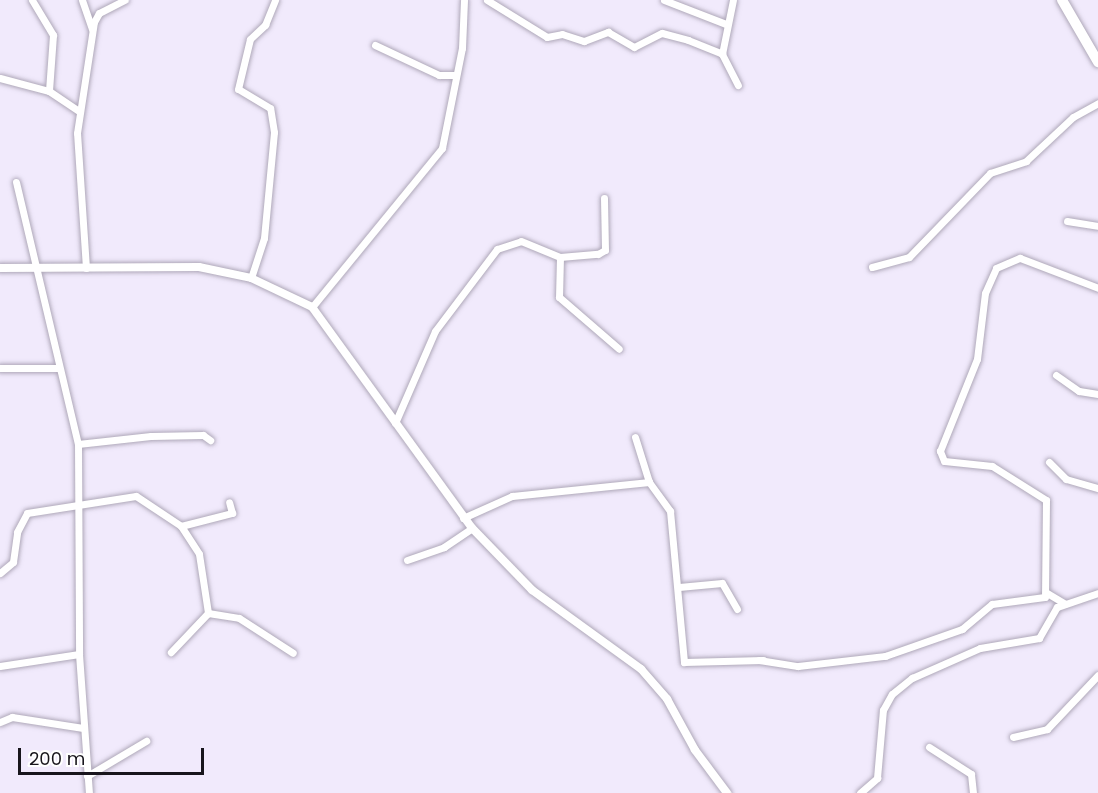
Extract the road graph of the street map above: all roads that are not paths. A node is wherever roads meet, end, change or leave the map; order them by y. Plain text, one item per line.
1 (32, 0) edge
2 (82, 0) edge
3 (125, 0) edge
4 (275, 0) edge
5 (464, 0) edge
6 (487, 0) edge
7 (664, 0) edge
8 (733, 0) edge
9 (1062, 0) edge
10 (726, 24) junction
11 (93, 29) junction
12 (375, 45) dead end
13 (722, 54) junction
14 (1098, 62) edge
15 (455, 75) junction
16 (0, 78) edge
17 (738, 85) dead end
18 (49, 91) junction
19 (1098, 103) edge
20 (80, 112) junction
21 (16, 182) dead end
22 (604, 198) dead end
23 (1067, 221) dead end
24 (1098, 226) edge
25 (560, 257) junction
26 (872, 267) dead end
27 (0, 268) edge
28 (36, 268) junction
29 (86, 268) junction
30 (251, 278) junction
31 (1098, 288) edge
32 (312, 308) junction
33 (619, 349) dead end
34 (0, 368) edge
35 (59, 368) junction
36 (1056, 375) dead end
37 (1098, 394) edge
38 (394, 423) junction
39 (634, 437) dead end
40 (210, 440) dead end
41 (78, 444) junction
42 (1049, 462) dead end
43 (649, 482) junction
44 (1098, 488) edge
45 (229, 502) dead end
46 (79, 508) junction
47 (463, 518) junction
48 (180, 526) junction
49 (472, 528) junction
50 (407, 560) dead end
51 (0, 573) edge
52 (679, 587) junction
53 (1047, 593) junction
54 (1098, 594) edge
55 (1065, 604) junction
56 (737, 609) dead end
57 (208, 613) junction
58 (171, 652) dead end
59 (293, 653) dead end
60 (79, 654) junction
61 (759, 660) junction
62 (771, 660) dead end
63 (0, 666) edge
64 (1098, 675) edge
65 (0, 722) edge
66 (83, 728) junction
67 (1013, 737) dead end
68 (146, 741) dead end
69 (929, 747) dead end
70 (87, 776) junction
71 (90, 793) edge
72 (727, 793) edge
73 (860, 793) edge
74 (973, 793) edge

1 - 18 street
2 - 11 street
3 - 11 street
4 - 30 street
5 - 15 street
6 - 13 street
7 - 10 street
8 - 10 street
9 - 14 main road
10 - 13 street
11 - 20 street
12 - 15 street
13 - 17 street
15 - 32 street
16 - 18 street
18 - 20 street
19 - 26 street
20 - 29 street
21 - 28 street
22 - 25 street
23 - 24 street
25 - 33 street
25 - 38 street
27 - 28 street
28 - 29 street
28 - 35 street
29 - 30 street
30 - 32 street
31 - 53 street
32 - 38 street
34 - 35 street
35 - 41 street
36 - 37 street
38 - 47 street
39 - 43 street
40 - 41 street
41 - 46 street
42 - 44 street
43 - 47 street
43 - 52 street
45 - 48 street
46 - 48 street
46 - 51 street
46 - 60 street
47 - 49 street
48 - 57 street
49 - 50 street
49 - 72 street
52 - 56 street
52 - 61 street
53 - 55 street
53 - 61 street
54 - 55 street
55 - 73 street
57 - 58 street
57 - 59 street
60 - 63 street
60 - 66 street
61 - 62 street
64 - 67 street
65 - 66 street
66 - 70 street
68 - 70 street
69 - 74 street
70 - 71 street

